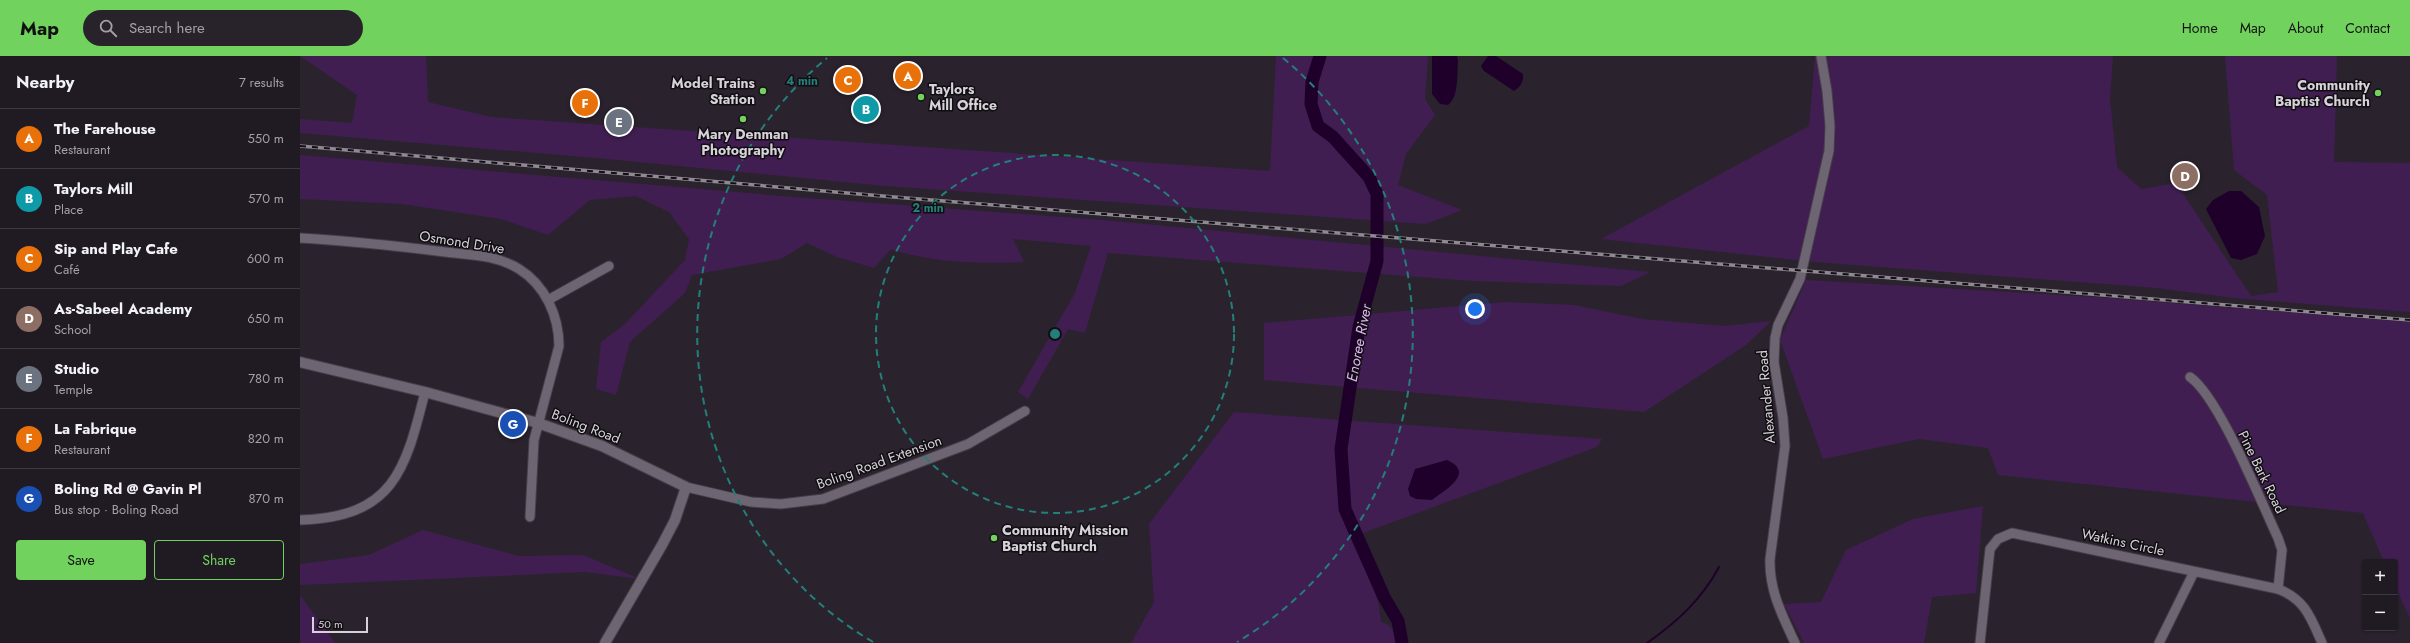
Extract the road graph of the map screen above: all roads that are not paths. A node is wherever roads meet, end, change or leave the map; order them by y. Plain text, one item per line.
1 (1821, 56) edge
2 (300, 238) edge
3 (609, 266) dead end
4 (548, 300) junction
5 (300, 362) edge
6 (2190, 377) dead end
7 (425, 392) junction
8 (1025, 411) dead end
9 (538, 423) junction
10 (686, 487) junction
11 (530, 517) dead end
12 (300, 520) edge
13 (2194, 572) junction
14 (2278, 589) junction
15 (605, 643) edge
16 (1795, 643) edge
17 (1980, 643) edge
18 (2159, 643) edge
19 (2322, 643) edge

1 - 16 street, Alexander Road
2 - 4 street, Osmond Drive
3 - 4 street
4 - 9 street, Osmond Drive
5 - 7 street, Boling Road
6 - 14 street, Pine Bark Road
7 - 9 street, Boling Road
7 - 12 street
8 - 10 street, Boling Road Extension
9 - 10 street, Boling Road
9 - 11 street, Osmond Drive
10 - 15 street
13 - 14 street, Watkins Circle
13 - 17 street, Watkins Circle
13 - 18 street
14 - 19 street, Watkins Circle

